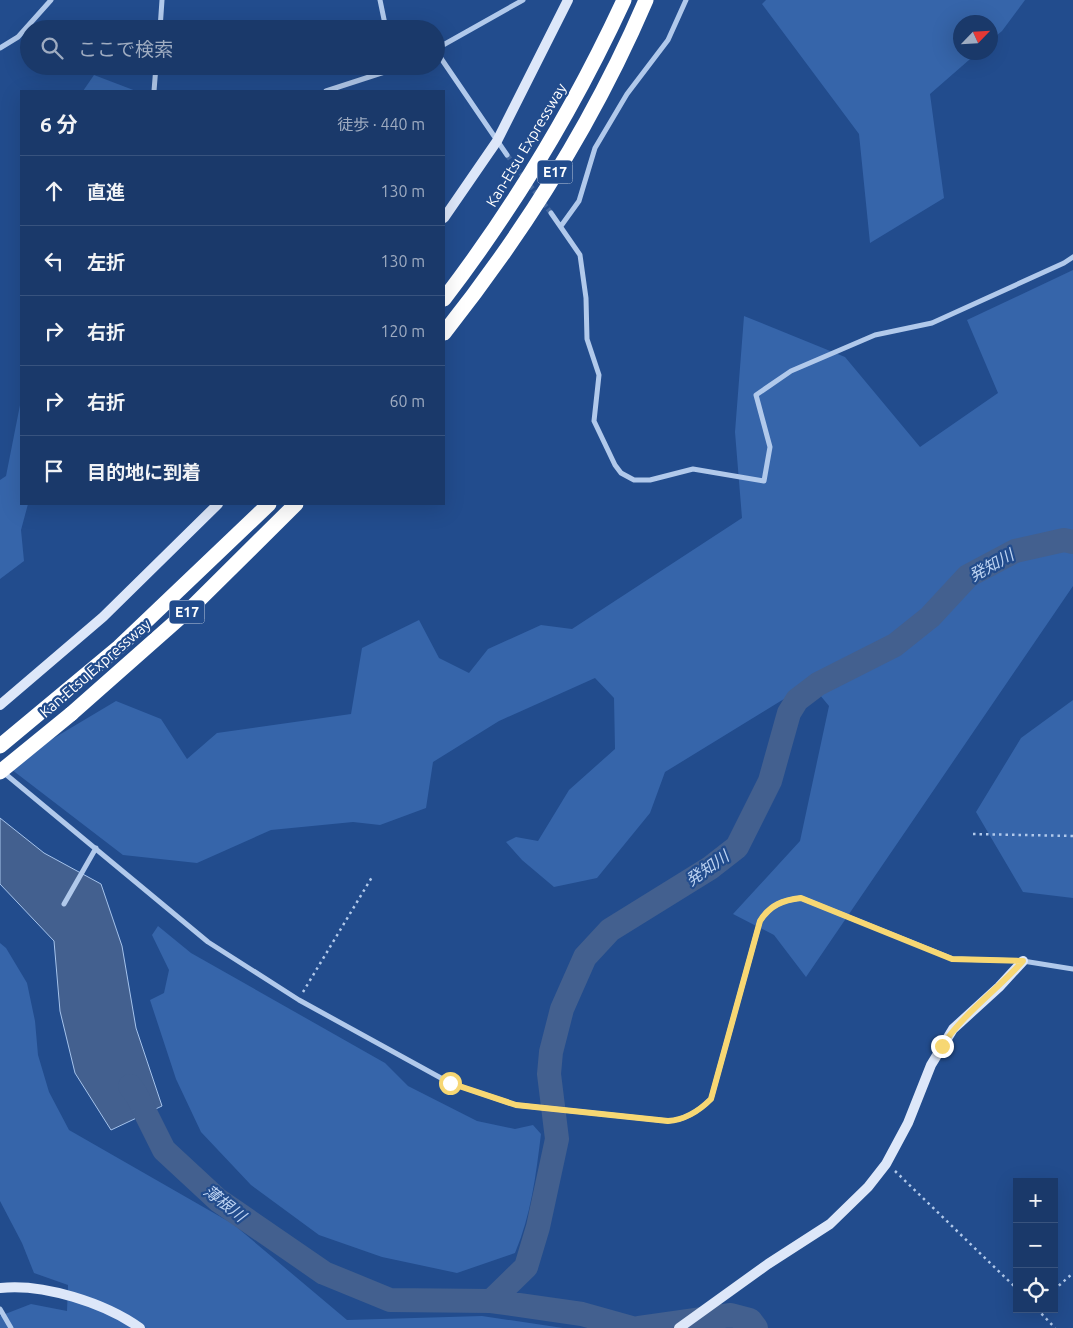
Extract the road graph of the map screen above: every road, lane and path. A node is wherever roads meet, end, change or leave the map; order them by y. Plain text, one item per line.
1 (51, 0) edge
2 (162, 0) edge
3 (380, 0) edge
4 (523, 0) edge
5 (568, 0) edge
6 (624, 0) edge
7 (646, 0) edge
8 (686, 0) edge
9 (33, 20) edge
10 (161, 20) edge
11 (384, 20) edge
12 (20, 35) edge
13 (445, 45) edge
14 (0, 48) edge
15 (445, 64) edge
16 (155, 75) edge
17 (375, 75) edge
18 (154, 90) edge
19 (329, 90) edge
20 (497, 142) junction
21 (508, 156) tunnel mouth
22 (551, 213) tunnel mouth
23 (445, 217) edge
24 (561, 226) junction
25 (1073, 257) edge
26 (445, 298) edge
27 (445, 332) edge
28 (217, 505) edge
29 (268, 505) edge
30 (295, 505) edge
31 (0, 705) edge
32 (0, 746) edge
33 (0, 771) edge
34 (973, 834) dead end
35 (1073, 836) edge
36 (96, 848) junction
37 (372, 877) dead end
38 (64, 904) dead end
39 (1023, 961) junction
40 (1073, 969) edge
41 (298, 1000) junction
42 (886, 1164) junction
43 (1073, 1273) edge
44 (1013, 1285) edge
45 (1058, 1286) edge
46 (0, 1288) edge
47 (0, 1309) edge
48 (1041, 1313) edge
49 (11, 1328) edge
50 (140, 1328) edge
51 (679, 1328) edge
52 (1055, 1328) edge

1 - 9 street
2 - 10 street
3 - 11 street
4 - 13 street
5 - 20 street
6 - 26 highway, Kan-Etsu Expressway / E17
7 - 27 highway, E17
8 - 24 street
12 - 14 street
15 - 20 street
16 - 18 street
17 - 19 street
20 - 21 street
20 - 23 street
22 - 24 street
24 - 25 street
28 - 31 street
29 - 32 highway, Kan-Etsu Expressway / E17
30 - 33 highway, Kan-Etsu Expressway / E17, bridge
33 - 36 street
34 - 35 path
36 - 38 street
36 - 41 street
37 - 41 path
39 - 40 street
39 - 41 street
39 - 42 street
42 - 44 path
42 - 51 street
43 - 45 path
46 - 50 street
47 - 49 street
48 - 52 path

